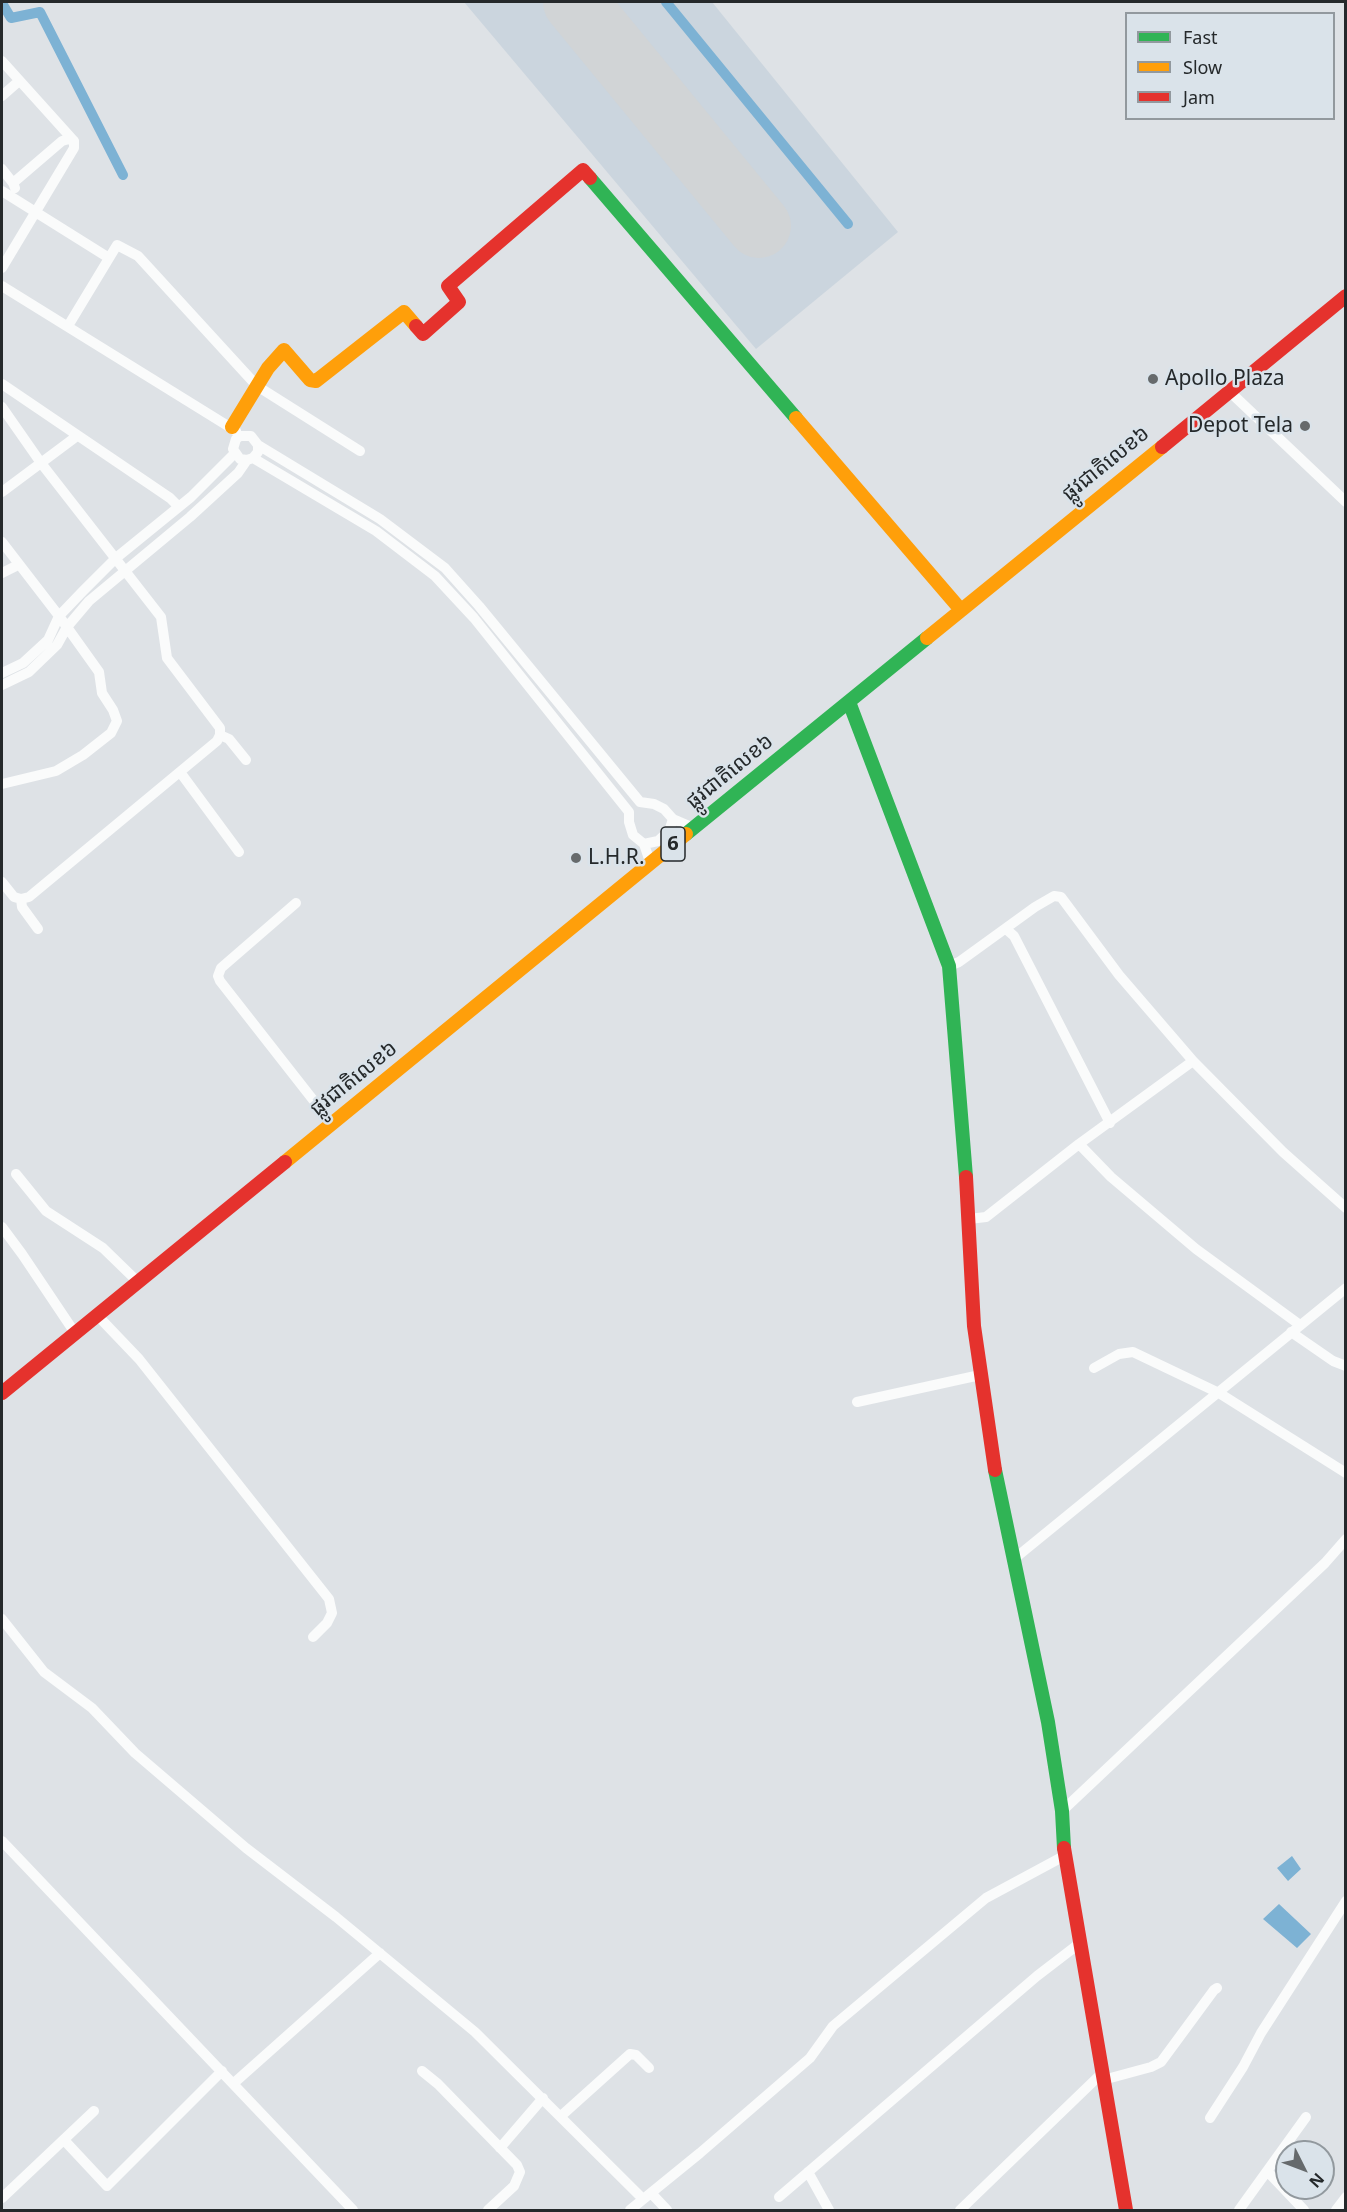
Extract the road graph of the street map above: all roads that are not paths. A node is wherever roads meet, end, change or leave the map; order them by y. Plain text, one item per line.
1 (2, 60) edge
2 (19, 81) junction
3 (2, 96) edge
4 (74, 141) junction
5 (2, 169) edge
6 (13, 183) junction
7 (2, 191) edge
8 (18, 202) junction
9 (35, 212) junction
10 (109, 258) junction
11 (2, 268) edge
12 (2, 286) edge
13 (1346, 296) edge
14 (68, 326) junction
15 (2, 384) edge
16 (257, 386) junction
17 (1228, 391) junction
18 (2, 407) edge
19 (236, 431) junction
20 (77, 436) junction
21 (258, 445) junction
22 (360, 451) dead end
23 (234, 454) junction
24 (250, 459) junction
25 (41, 463) junction
26 (2, 492) edge
27 (1346, 502) edge
28 (179, 507) junction
29 (2, 543) edge
30 (116, 558) junction
31 (18, 565) junction
32 (445, 568) junction
33 (126, 572) junction
34 (2, 573) edge
35 (435, 576) junction
36 (960, 610) junction
37 (59, 616) junction
38 (67, 627) junction
39 (2, 673) edge
40 (2, 685) edge
41 (849, 702) junction
42 (220, 735) junction
43 (246, 760) dead end
44 (180, 772) junction
45 (2, 784) edge
46 (673, 819) junction
47 (694, 828) junction
48 (644, 844) junction
49 (239, 852) dead end
50 (650, 862) junction
51 (2, 882) edge
52 (21, 899) junction
53 (296, 903) dead end
54 (1006, 928) junction
55 (38, 929) dead end
56 (948, 966) junction
57 (1193, 1061) junction
58 (1110, 1123) junction
59 (332, 1124) junction
60 (1079, 1144) junction
61 (16, 1174) dead end
62 (1346, 1209) edge
63 (969, 1219) junction
64 (2, 1227) edge
65 (138, 1282) junction
66 (1346, 1288) edge
67 (97, 1315) junction
68 (1296, 1329) junction
69 (75, 1333) junction
70 (1346, 1366) edge
71 (1094, 1368) dead end
72 (980, 1375) junction
73 (2, 1393) edge
74 (1219, 1393) junction
75 (857, 1402) dead end
76 (1346, 1473) edge
77 (1346, 1539) edge
78 (1014, 1559) junction
79 (2, 1619) edge
80 (313, 1637) dead end
81 (1062, 1811) junction
82 (2, 1841) edge
83 (1064, 1856) junction
84 (1346, 1901) edge
85 (1080, 1943) junction
86 (380, 1953) junction
87 (1217, 1988) dead end
88 (649, 2068) dead end
89 (222, 2071) junction
90 (422, 2071) dead end
91 (1102, 2077) junction
92 (234, 2083) junction
93 (543, 2098) junction
94 (94, 2111) dead end
95 (561, 2116) junction
96 (1306, 2116) dead end
97 (1210, 2118) dead end
98 (63, 2140) junction
99 (500, 2148) junction
100 (808, 2172) junction
101 (1268, 2172) junction
102 (647, 2196) junction
103 (779, 2197) dead end
104 (1346, 2197) edge
105 (2, 2198) edge
106 (353, 2211) edge
107 (488, 2211) edge
108 (630, 2211) edge
109 (667, 2211) edge
110 (829, 2211) edge
111 (960, 2211) edge
112 (1126, 2211) edge
113 (1239, 2211) edge
114 (1304, 2211) edge
115 (1336, 2211) edge

1 - 2 street
2 - 3 street
2 - 4 street
4 - 6 street
4 - 9 street
5 - 6 street
6 - 8 street
7 - 8 street
8 - 9 street
9 - 10 street
9 - 11 street
10 - 14 street
10 - 16 street
12 - 14 street
13 - 17 main road, ផ្លូវជាតិលេខ៦ / 6
14 - 19 street
15 - 20 street
16 - 19 main road
16 - 22 street
16 - 36 main road
17 - 27 street
17 - 36 main road, ផ្លូវជាតិលេខ៦ / 6
18 - 25 street
19 - 21 street
19 - 23 street
20 - 25 street
20 - 28 street
21 - 24 street
21 - 32 street
23 - 24 street
23 - 28 street
24 - 33 street
24 - 35 street
25 - 26 street
25 - 30 street
28 - 30 street
29 - 31 street
30 - 33 street
30 - 37 street
31 - 34 street
31 - 37 street
32 - 35 street
32 - 46 street
33 - 38 street
33 - 42 street
35 - 48 street
36 - 41 main road, ផ្លូវជាតិលេខ៦ / 6
37 - 38 street
37 - 39 street
38 - 40 street
38 - 45 street
41 - 47 main road, ផ្លូវជាតិលេខ៦ / 6
41 - 56 main road
42 - 43 street
42 - 44 street
44 - 49 street
44 - 52 street
46 - 47 street
46 - 48 street
47 - 50 main road, ផ្លូវជាតិលេខ៦ / 6
48 - 50 street
50 - 59 main road, ផ្លូវជាតិលេខ៦ / 6
51 - 52 street
52 - 55 street
53 - 59 street
54 - 56 street
54 - 57 street
54 - 58 street
56 - 63 main road
57 - 58 street
57 - 62 street
58 - 60 street
59 - 65 main road, ផ្លូវជាតិលេខ៦ / 6
60 - 63 street
60 - 68 street
61 - 65 street
63 - 72 main road
64 - 69 street
65 - 67 main road, ផ្លូវជាតិលេខ៦ / 6
66 - 68 street
67 - 69 main road, ផ្លូវជាតិលេខ៦ / 6
67 - 80 street
68 - 70 street
68 - 74 street
69 - 73 main road, ផ្លូវជាតិលេខ៦ / 6
71 - 74 street
72 - 75 street
72 - 78 main road
74 - 76 street
74 - 78 street
77 - 81 street
78 - 81 main road
79 - 86 street
81 - 83 main road
82 - 89 street
83 - 85 main road
83 - 102 street
84 - 97 street
85 - 91 main road
85 - 100 street
86 - 92 street
86 - 93 street
87 - 91 street
88 - 95 street
89 - 92 street
89 - 98 street
90 - 99 street
91 - 111 street
91 - 112 main road
92 - 106 street
93 - 95 street
93 - 99 street
94 - 98 street
95 - 102 street
96 - 101 street
98 - 105 street
99 - 107 street
100 - 103 street
100 - 110 street
101 - 113 street
101 - 114 street
102 - 108 street
102 - 109 street
104 - 115 street

